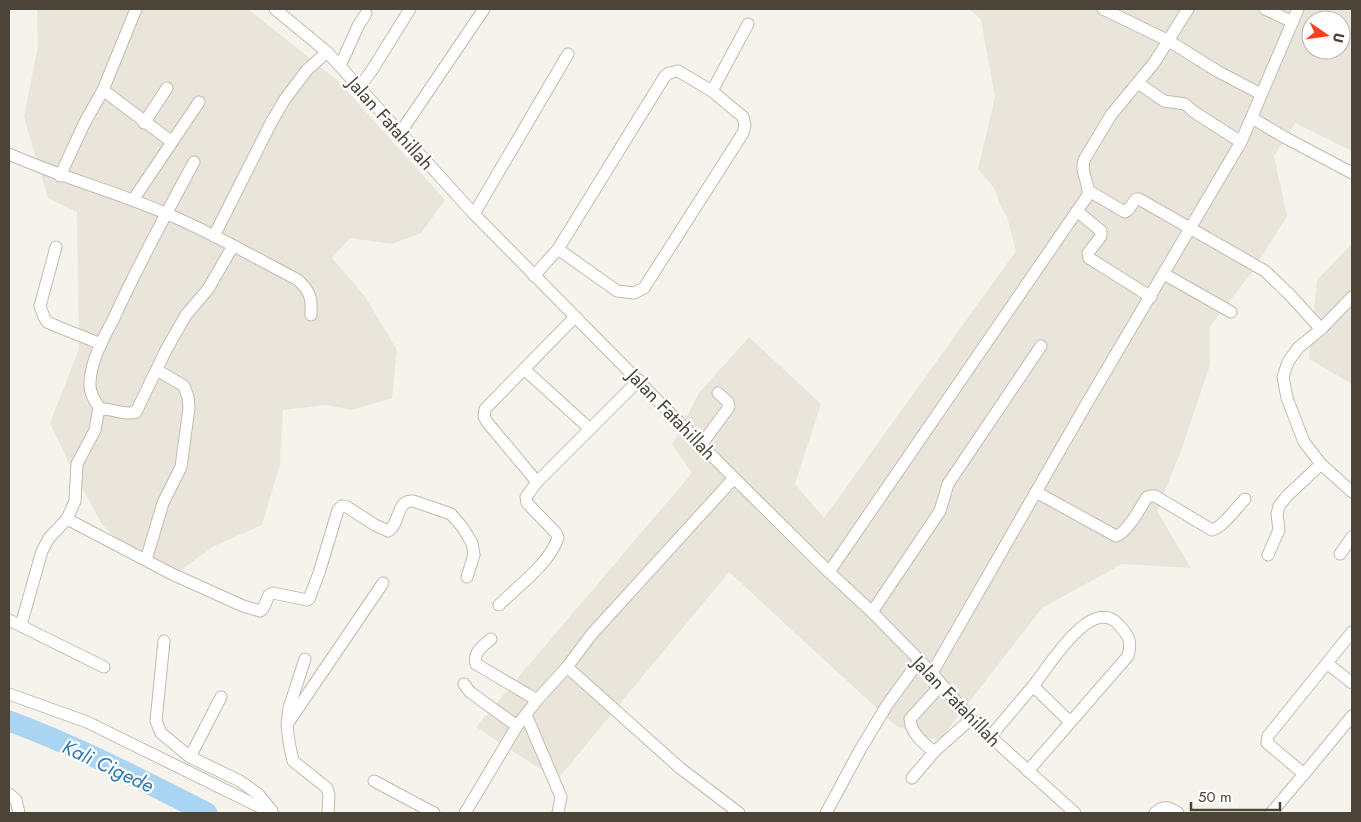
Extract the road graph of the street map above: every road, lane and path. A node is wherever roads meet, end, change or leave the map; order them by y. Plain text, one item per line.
1 (136, 9) edge
2 (275, 9) edge
3 (410, 9) edge
4 (484, 9) edge
5 (1103, 9) edge
6 (1188, 9) edge
7 (1265, 9) edge
8 (1298, 9) edge
9 (366, 14) dead end
10 (1293, 22) junction
11 (748, 24) dead end
12 (1169, 41) junction
13 (327, 52) junction
14 (568, 54) dead end
15 (340, 66) junction
16 (1138, 83) junction
17 (167, 88) dead end
18 (359, 88) junction
19 (102, 90) junction
20 (712, 91) junction
21 (1261, 94) junction
22 (199, 102) dead end
23 (1252, 118) junction
24 (144, 123) junction
25 (400, 133) junction
26 (172, 142) junction
27 (1241, 142) junction
28 (9, 154) edge
29 (194, 162) dead end
30 (1352, 173) edge
31 (60, 176) junction
32 (1088, 191) junction
33 (133, 200) junction
34 (1077, 211) junction
35 (166, 214) junction
36 (474, 214) junction
37 (1190, 229) junction
38 (214, 236) junction
39 (233, 246) junction
40 (56, 247) dead end
41 (558, 249) junction
42 (1164, 274) junction
43 (534, 276) junction
44 (1151, 297) junction
45 (1352, 297) edge
46 (1230, 312) dead end
47 (311, 314) dead end
48 (575, 317) junction
49 (1320, 329) junction
50 (101, 344) junction
51 (1041, 346) dead end
52 (524, 369) junction
53 (157, 370) junction
54 (639, 380) junction
55 (718, 393) dead end
56 (100, 410) junction
57 (590, 429) junction
58 (701, 445) junction
59 (1321, 464) junction
60 (734, 478) junction
61 (537, 482) junction
62 (1036, 492) junction
63 (1352, 492) edge
64 (1245, 499) dead end
65 (67, 519) junction
66 (1352, 537) edge
67 (1340, 554) dead end
68 (1268, 555) dead end
69 (146, 560) junction
70 (829, 572) junction
71 (467, 577) dead end
72 (383, 583) dead end
73 (498, 605) dead end
74 (872, 612) junction
75 (9, 620) edge
76 (21, 625) junction
77 (1352, 632) edge
78 (491, 638) dead end
79 (164, 641) dead end
80 (305, 659) dead end
81 (919, 661) junction
82 (1328, 664) junction
83 (104, 667) dead end
84 (567, 667) junction
85 (932, 673) junction
86 (1352, 683) edge
87 (464, 684) dead end
88 (941, 684) junction
89 (1033, 686) junction
90 (9, 694) edge
91 (221, 697) dead end
92 (537, 700) junction
93 (526, 714) junction
94 (1352, 716) edge
95 (972, 720) junction
96 (1070, 722) junction
97 (287, 724) junction
98 (517, 726) junction
99 (990, 737) junction
100 (934, 752) junction
101 (190, 757) junction
102 (1028, 771) junction
103 (1304, 774) junction
104 (912, 778) dead end
105 (374, 780) dead end
106 (9, 794) edge
107 (19, 813) edge
108 (273, 813) edge
109 (328, 813) edge
110 (434, 813) edge
111 (465, 813) edge
112 (558, 813) edge
113 (739, 813) edge
114 (826, 813) edge
115 (1076, 813) edge
116 (1156, 813) edge
117 (1178, 813) edge
118 (1271, 813) edge

1 - 19 street
2 - 13 street, Jalan Fatahillah
3 - 18 street
4 - 25 street
5 - 12 street
6 - 12 street
7 - 10 street
8 - 10 street
9 - 15 street
10 - 21 street
11 - 20 street
12 - 16 street
12 - 21 street
13 - 15 street, Jalan Fatahillah
13 - 38 street
14 - 36 street
15 - 18 street, Jalan Fatahillah
16 - 27 street
16 - 32 street
17 - 24 street
18 - 25 street, Jalan Fatahillah
19 - 24 street
19 - 31 street
20 - 41 street
20 - 41 street
21 - 23 street
22 - 26 street
23 - 27 street
23 - 30 street
24 - 26 street
25 - 36 street, Jalan Fatahillah
26 - 33 street
27 - 37 street
28 - 31 street
29 - 35 street
31 - 33 street
32 - 34 street
32 - 37 street
33 - 35 street
34 - 44 street
34 - 70 street
35 - 38 street
35 - 50 street
36 - 43 street, Jalan Fatahillah
37 - 42 street
37 - 49 street
38 - 39 street
39 - 47 street
39 - 53 street
40 - 50 street
41 - 43 street
42 - 44 street
42 - 46 street
43 - 48 street, Jalan Fatahillah
44 - 62 street
45 - 49 street
48 - 52 street
48 - 54 street, Jalan Fatahillah
49 - 59 street
50 - 56 street
51 - 74 street
52 - 57 street
52 - 61 street
53 - 56 street
53 - 69 street
54 - 57 street
54 - 58 street, Jalan Fatahillah
55 - 58 street
56 - 65 street
57 - 61 street
58 - 60 street, Jalan Fatahillah
59 - 63 street
59 - 68 street
60 - 70 street, Jalan Fatahillah
60 - 84 street
61 - 73 street
62 - 64 street
62 - 85 street
65 - 69 street
65 - 76 street
66 - 67 street
69 - 71 street
70 - 74 street, Jalan Fatahillah
72 - 97 street
74 - 81 street, Jalan Fatahillah
75 - 76 street
76 - 83 street
77 - 82 street
78 - 92 street
79 - 101 street
80 - 97 street
81 - 85 street, Jalan Fatahillah
81 - 114 street
82 - 86 street
82 - 103 street
84 - 92 street
84 - 113 street
85 - 88 street, Jalan Fatahillah
87 - 98 street
88 - 95 street, Jalan Fatahillah
88 - 100 street
89 - 96 street
89 - 96 street
89 - 99 street
90 - 108 street
91 - 101 street
92 - 93 street
93 - 98 street
93 - 112 street
94 - 103 street
95 - 99 street, Jalan Fatahillah
95 - 100 street
96 - 102 street
97 - 109 street
98 - 111 street
99 - 102 street, Jalan Fatahillah
100 - 104 street
101 - 108 street
102 - 115 street, Jalan Fatahillah
103 - 118 street
105 - 110 street
106 - 107 street
116 - 117 street

